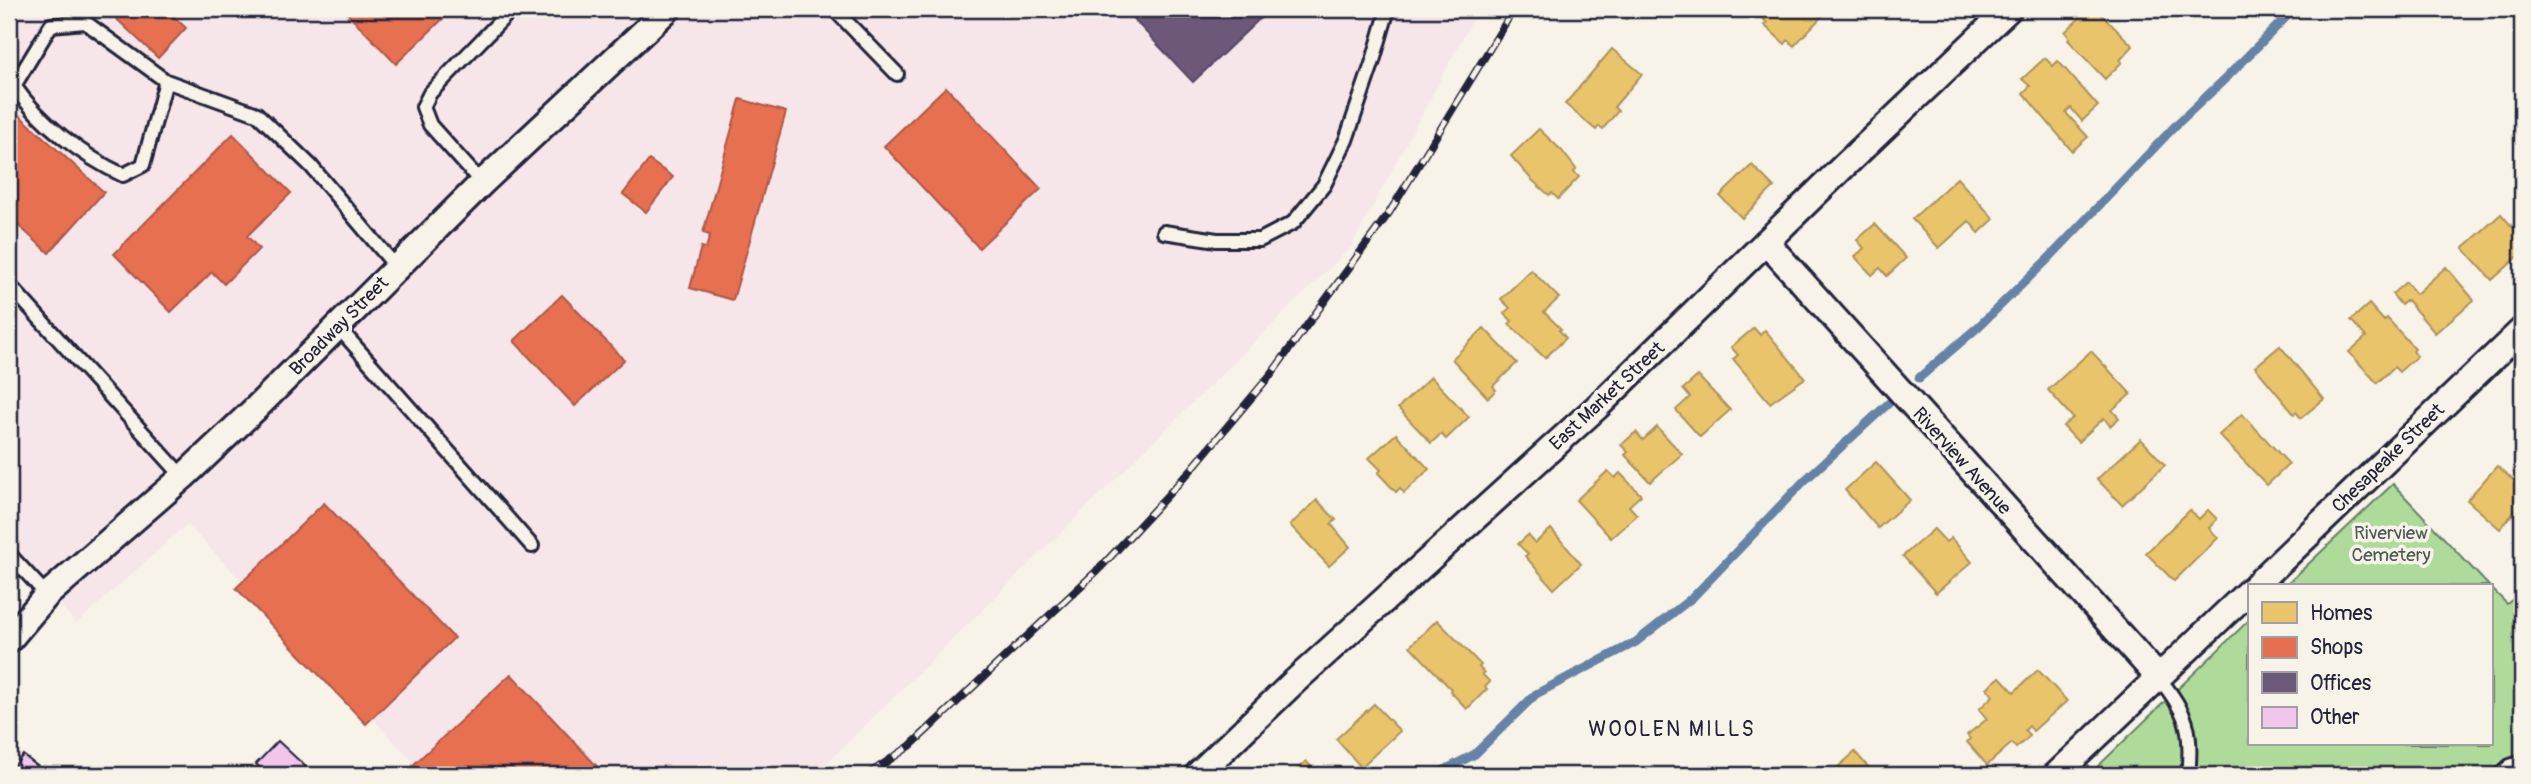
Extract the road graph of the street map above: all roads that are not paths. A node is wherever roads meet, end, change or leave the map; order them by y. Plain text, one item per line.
1 (512, 9) edge
2 (834, 9) edge
3 (1388, 9) edge
4 (2009, 9) edge
5 (660, 11) edge
6 (897, 74) dead end
7 (166, 81) junction
8 (482, 183) junction
9 (1164, 232) dead end
10 (1766, 242) junction
11 (397, 268) junction
12 (9, 287) edge
13 (338, 327) junction
14 (2522, 330) edge
15 (183, 477) junction
16 (532, 546) dead end
17 (9, 554) edge
18 (2257, 584) edge
19 (2248, 593) edge
20 (47, 595) junction
21 (9, 640) edge
22 (2158, 678) junction
23 (2522, 762) edge
24 (1197, 775) edge
25 (2056, 775) edge
26 (2188, 775) edge
27 (2500, 775) edge

1 - 8 lane
2 - 6 lane
3 - 9 lane
4 - 10 street, East Market Street
5 - 8 street, Broadway Street
7 - 7 lane
7 - 11 lane
8 - 11 street, Broadway Street
10 - 22 street, Riverview Avenue
10 - 24 street, East Market Street
11 - 13 street, Broadway Street
12 - 15 lane
13 - 15 street, Broadway Street
13 - 16 lane
14 - 18 street, Chesapeake Street
15 - 20 street, Broadway Street
17 - 20 lane
19 - 22 street
20 - 21 street, Broadway Street
22 - 25 street
22 - 26 lane
23 - 27 lane

